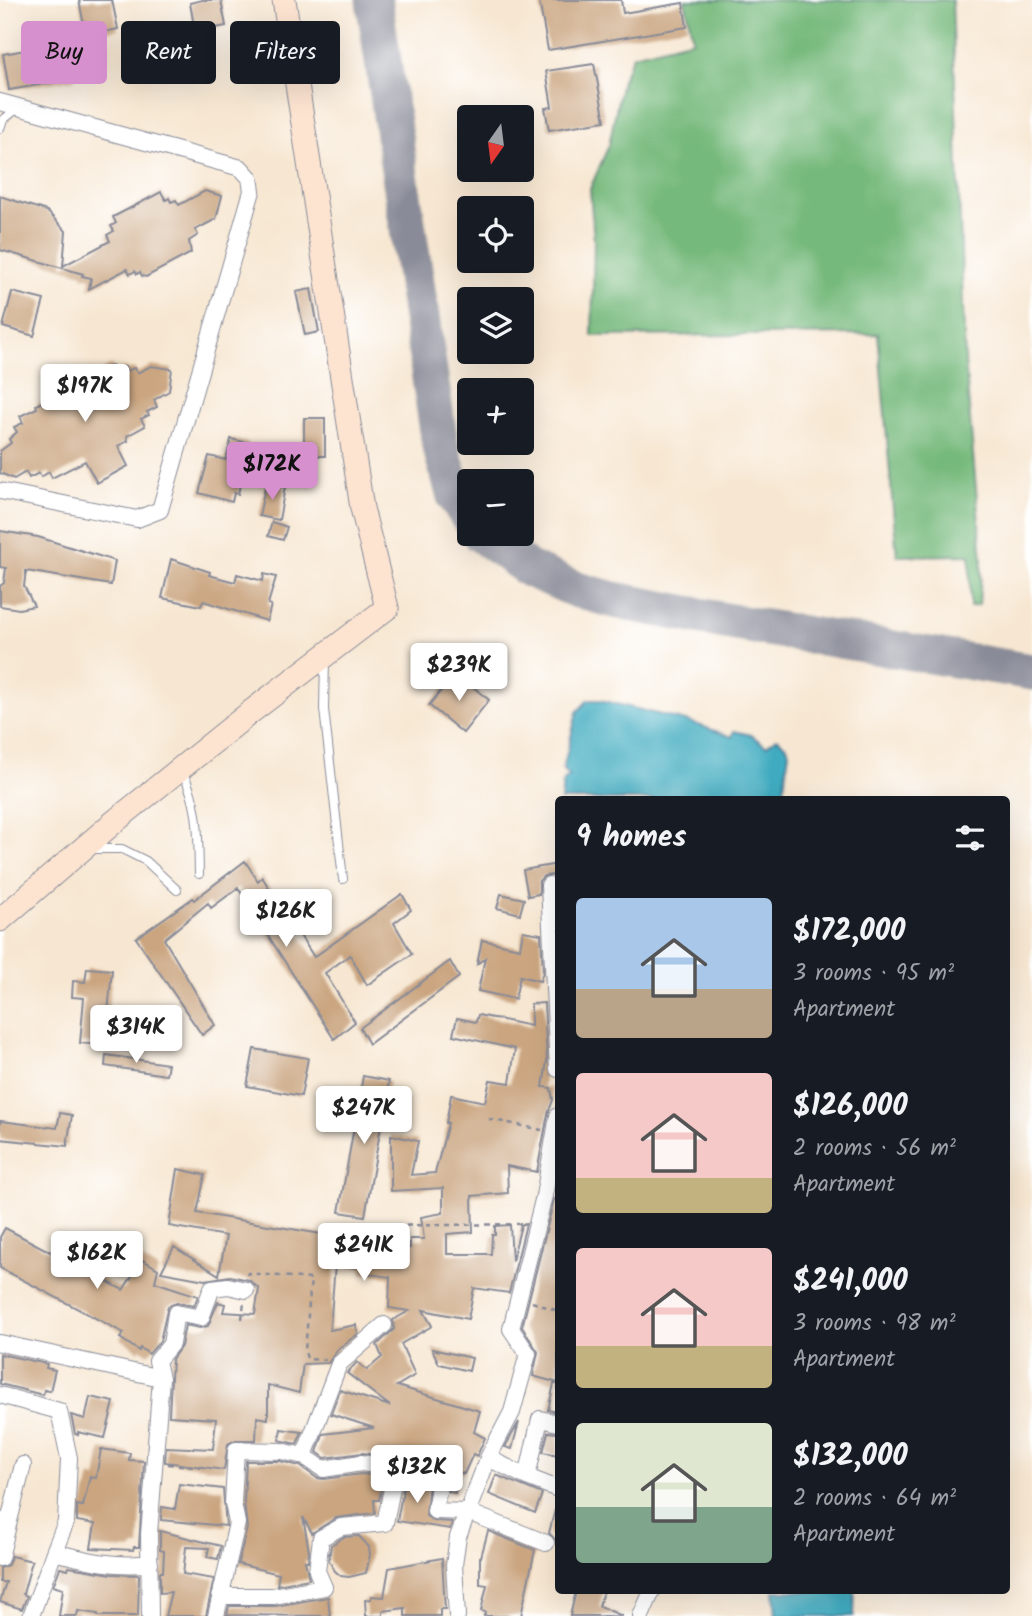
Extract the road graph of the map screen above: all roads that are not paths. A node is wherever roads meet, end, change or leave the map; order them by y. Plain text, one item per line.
1 (284, 0) edge
2 (0, 102) edge
3 (19, 107) junction
4 (0, 128) edge
5 (0, 491) edge
6 (325, 656) junction
7 (180, 769) junction
8 (82, 850) junction
9 (199, 874) dead end
10 (343, 879) dead end
11 (549, 885) dead end
12 (177, 890) dead end
13 (0, 920) edge
14 (555, 1008) edge
15 (555, 1134) edge
16 (246, 1290) road end
17 (384, 1325) dead end
18 (0, 1343) edge
19 (161, 1378) junction
20 (0, 1395) edge
21 (555, 1422) edge
22 (304, 1456) junction
23 (488, 1458) junction
24 (23, 1465) dead end
25 (396, 1469) junction
26 (527, 1477) junction
27 (555, 1488) edge
28 (468, 1512) junction
29 (5, 1521) edge
30 (546, 1543) dead end
31 (54, 1552) junction
32 (0, 1558) edge
33 (150, 1563) junction
34 (651, 1594) edge
35 (221, 1596) junction
36 (31, 1616) edge
37 (150, 1616) edge
38 (216, 1616) edge
39 (457, 1616) edge
40 (641, 1616) edge

1 - 6 street
2 - 3 street
3 - 4 lane
3 - 5 street
6 - 7 street
6 - 10 lane
7 - 8 street
7 - 9 lane
8 - 12 lane
8 - 13 street
11 - 14 street
15 - 23 street
16 - 19 street
17 - 22 street
18 - 19 street
19 - 33 street
20 - 31 street
21 - 26 street
22 - 25 street
22 - 35 street
23 - 26 street
23 - 28 street
24 - 29 street
25 - 28 street
25 - 35 street
26 - 27 street
28 - 30 street
28 - 39 street
29 - 32 street
31 - 33 street
31 - 36 street
33 - 37 street
34 - 40 street
35 - 38 street

